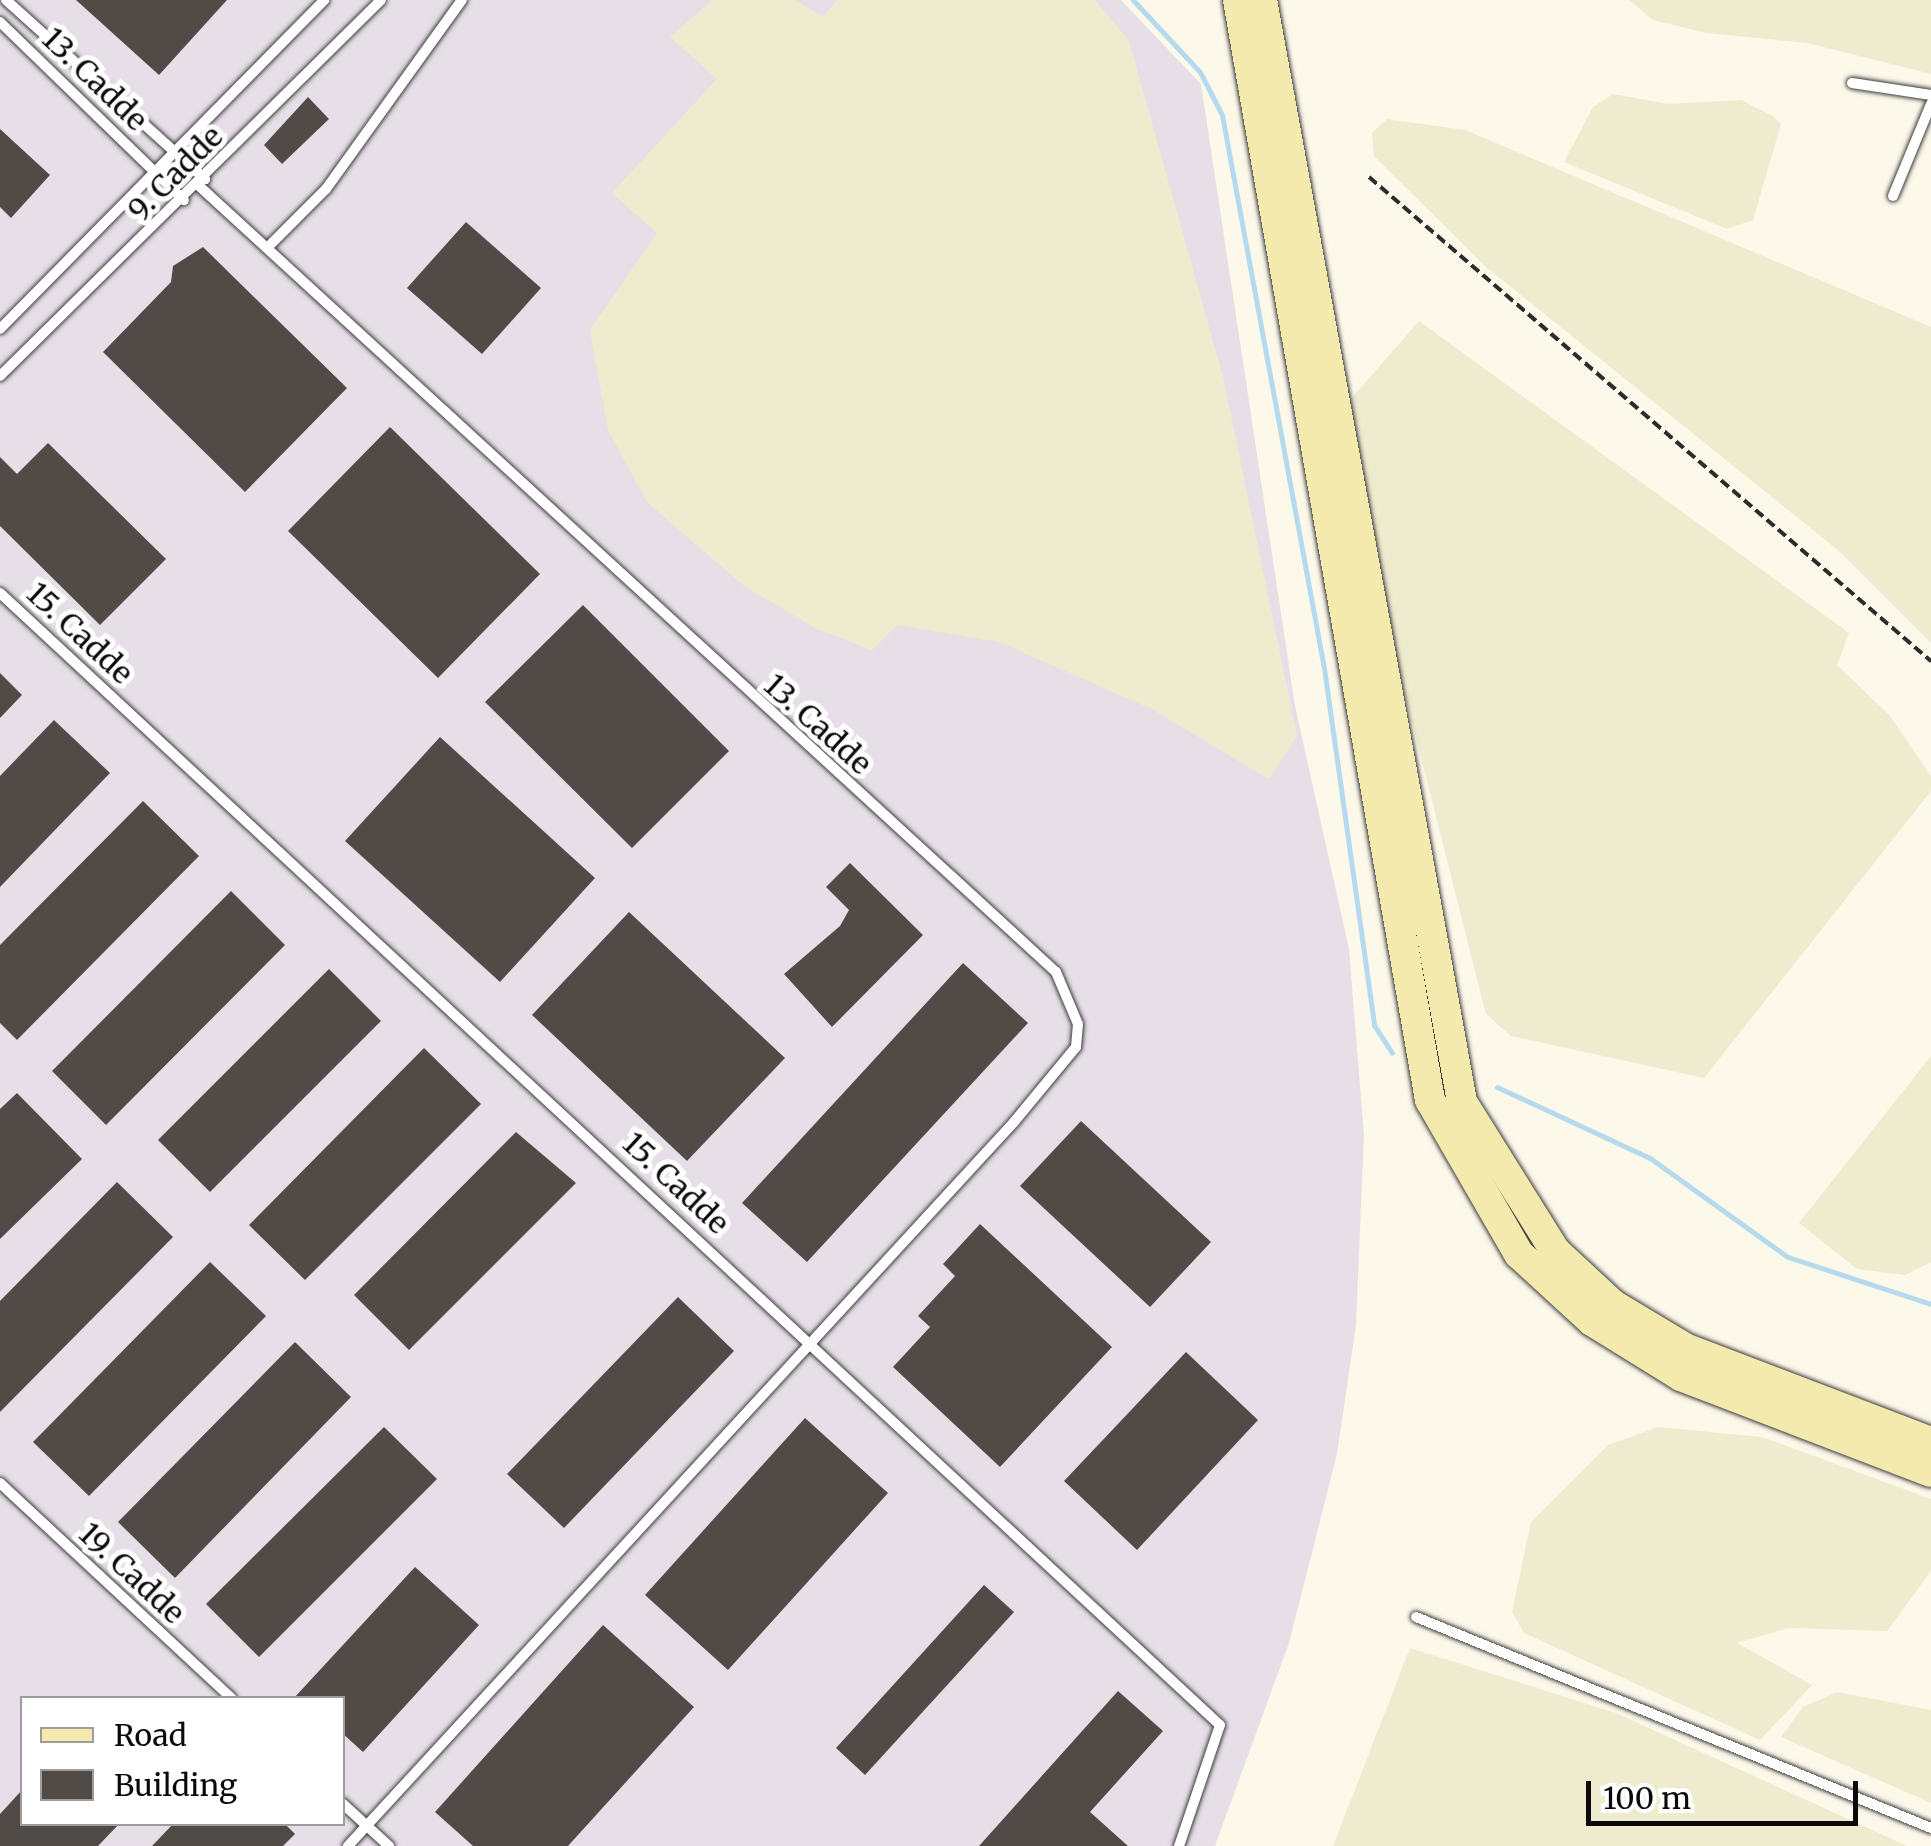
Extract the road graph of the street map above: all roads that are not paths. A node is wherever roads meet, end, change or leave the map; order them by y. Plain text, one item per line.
1 (6, 0) edge
2 (324, 0) edge
3 (381, 0) edge
4 (462, 0) edge
5 (1238, 0) edge
6 (1262, 0) edge
7 (0, 22) edge
8 (1852, 84) dead end
9 (1931, 95) edge
10 (1931, 104) edge
11 (174, 152) junction
12 (154, 172) junction
13 (201, 182) junction
14 (1893, 196) dead end
15 (184, 200) junction
16 (267, 248) junction
17 (0, 329) edge
18 (0, 376) edge
19 (0, 593) edge
20 (810, 1341) junction
21 (1931, 1442) edge
22 (1931, 1472) edge
23 (0, 1484) edge
24 (1416, 1617) dead end
25 (229, 1696) edge
26 (345, 1806) edge
27 (367, 1826) junction
28 (1931, 1828) edge
29 (348, 1846) edge
30 (389, 1846) edge
31 (1180, 1846) edge

1 - 11 lane, 13. Cadde
2 - 11 lane, 9. Cadde
3 - 13 lane, 9. Cadde
4 - 16 lane
5 - 22 street
6 - 21 street
7 - 12 lane, 13. Cadde
8 - 9 lane
10 - 14 lane
11 - 12 lane, 9. Cadde
11 - 13 lane, 13. Cadde
12 - 15 lane, 13. Cadde
12 - 17 lane, 9. Cadde
13 - 15 lane, 9. Cadde
13 - 16 lane, 13. Cadde
15 - 18 lane, 9. Cadde
16 - 20 lane, 13. Cadde
19 - 20 lane, 15. Cadde
20 - 27 lane, 13. Cadde
20 - 31 lane, 15. Cadde
23 - 25 lane, 19. Cadde
24 - 28 lane
26 - 27 lane
27 - 29 lane, 13. Cadde
27 - 30 lane

